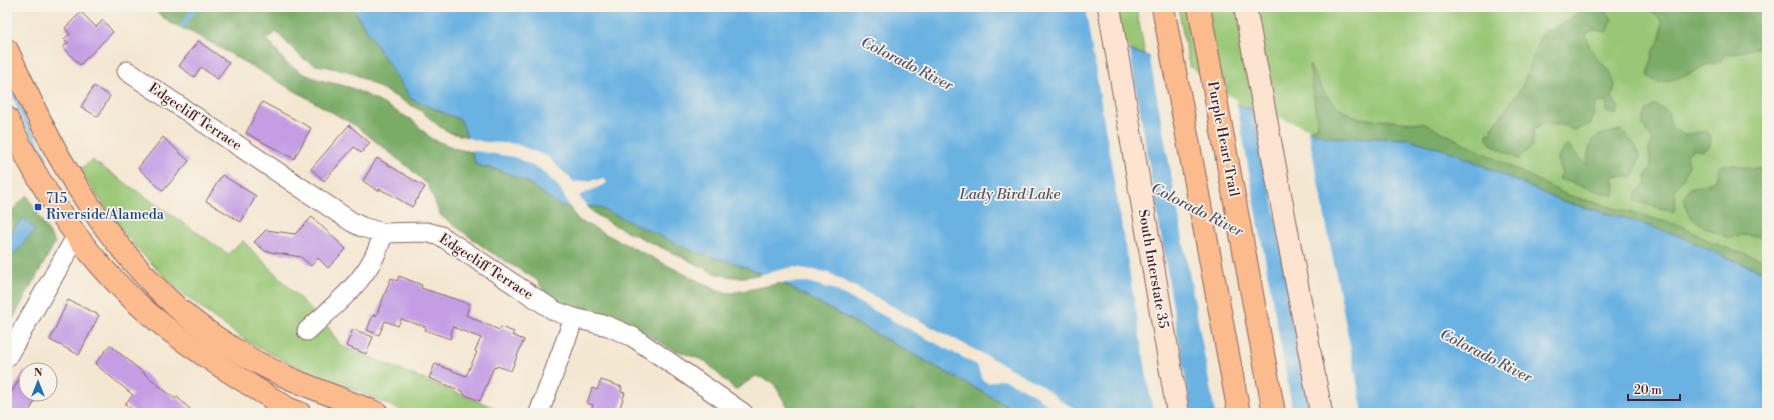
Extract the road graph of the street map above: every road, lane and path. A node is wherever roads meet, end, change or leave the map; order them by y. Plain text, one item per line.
1 (1109, 7) edge
2 (1164, 7) edge
3 (1199, 7) edge
4 (1245, 7) edge
5 (7, 50) edge
6 (127, 71) dead end
7 (7, 118) edge
8 (383, 233) junction
9 (76, 237) junction
10 (574, 318) junction
11 (307, 331) dead end
12 (7, 357) edge
13 (292, 412) edge
14 (377, 413) edge
15 (539, 413) edge
16 (743, 413) edge
17 (1178, 413) edge
18 (1239, 413) edge
19 (1274, 413) edge
20 (1321, 413) edge

1 - 17 main road, South Interstate 35
2 - 18 main road
3 - 19 main road, Purple Heart Trail
4 - 20 main road
5 - 14 main road
6 - 8 street, Edgecliff Terrace
7 - 9 main road
8 - 10 street, Edgecliff Terrace
8 - 11 street
9 - 12 street
9 - 13 main road
10 - 15 street
10 - 16 street, Edgecliff Terrace

